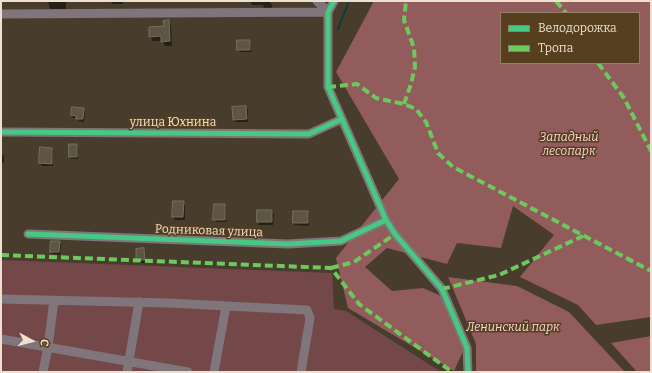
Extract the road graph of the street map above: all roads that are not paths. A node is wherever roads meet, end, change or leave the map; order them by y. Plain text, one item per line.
1 (318, 1) edge
2 (334, 1) edge
3 (328, 12) junction
4 (1, 14) edge
5 (342, 119) junction
6 (1, 132) edge
7 (386, 220) junction
8 (28, 234) dead end
9 (1, 299) edge
10 (54, 300) junction
11 (139, 302) junction
12 (226, 306) junction
13 (1, 339) edge
14 (48, 347) junction
15 (129, 362) junction
16 (43, 372) edge
17 (127, 372) edge
18 (188, 372) edge
19 (214, 372) edge
20 (301, 372) edge
21 (468, 372) edge

1 - 3 street
2 - 3 street
3 - 4 street
3 - 5 street
5 - 6 street, улица Юхнина
5 - 7 street
7 - 8 street, Родниковая улица
7 - 21 street
9 - 10 street
10 - 11 street
10 - 14 street
11 - 12 street
11 - 15 street
12 - 19 street
12 - 20 street
13 - 14 street
14 - 15 street
14 - 16 street
15 - 17 street
15 - 18 street

